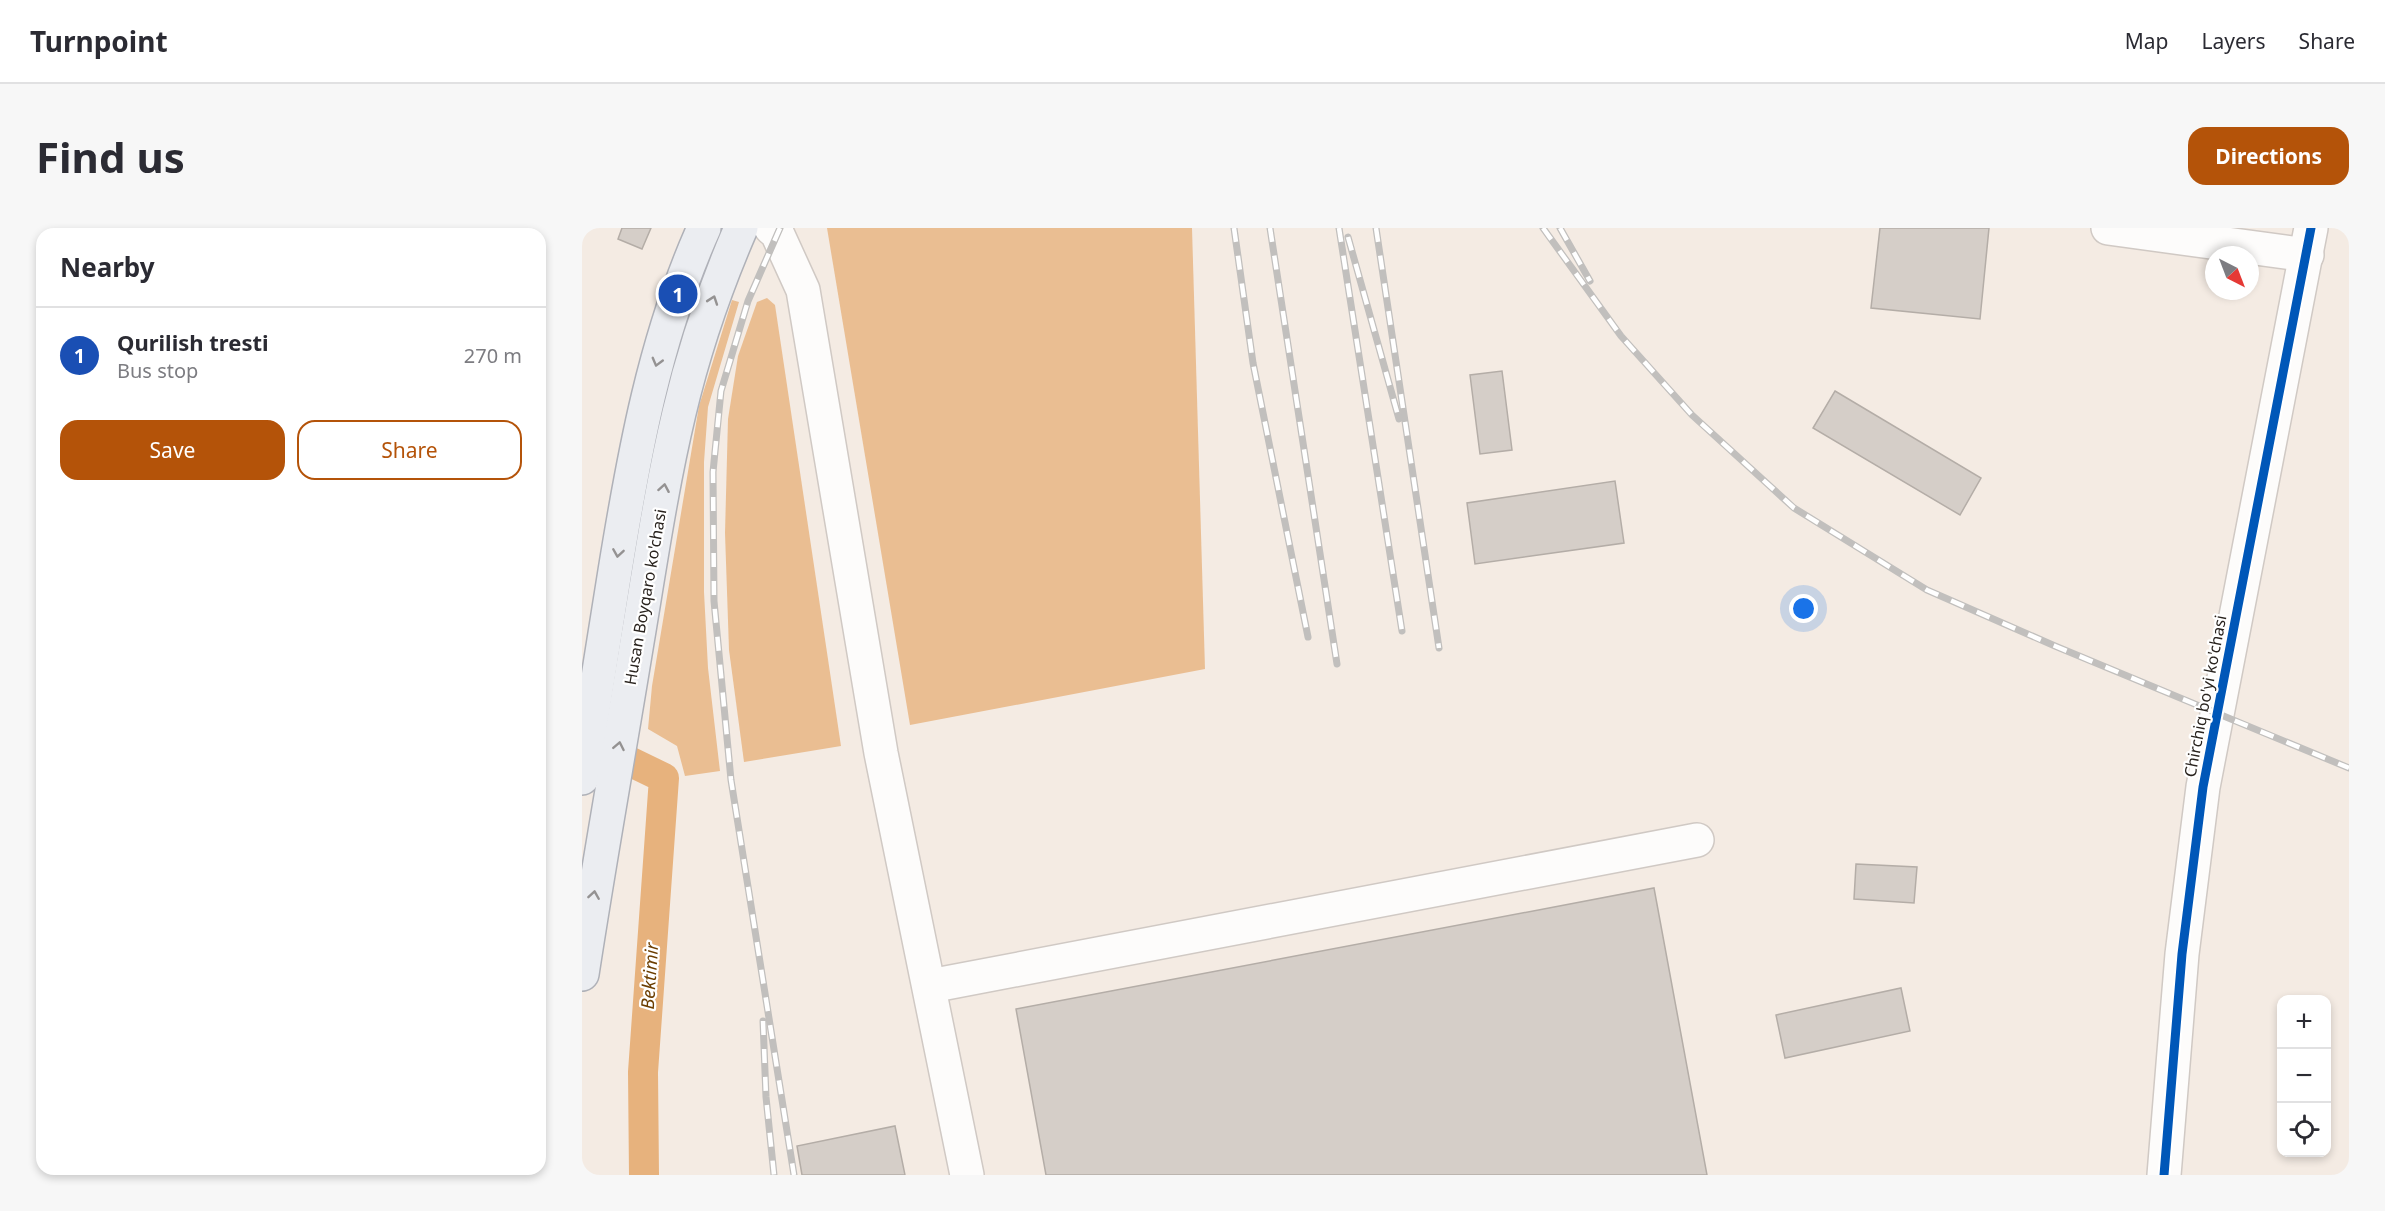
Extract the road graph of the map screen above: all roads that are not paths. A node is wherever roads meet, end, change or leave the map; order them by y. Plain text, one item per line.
1 (704, 228) edge
2 (741, 228) edge
3 (771, 228) edge
4 (2108, 228) edge
5 (2309, 242) edge
6 (582, 778) edge
7 (1697, 840) dead end
8 (582, 974) edge
9 (930, 986) junction
10 (967, 1175) edge
11 (2164, 1175) edge

1 -> 6 main road, Husan Boyqaro ko'chasi
8 -> 2 main road, Husan Boyqaro ko'chasi
3 - 9 street
4 - 5 street
5 - 11 street, Chirchiq bo'yi ko'chasi
7 - 9 street
9 - 10 street

